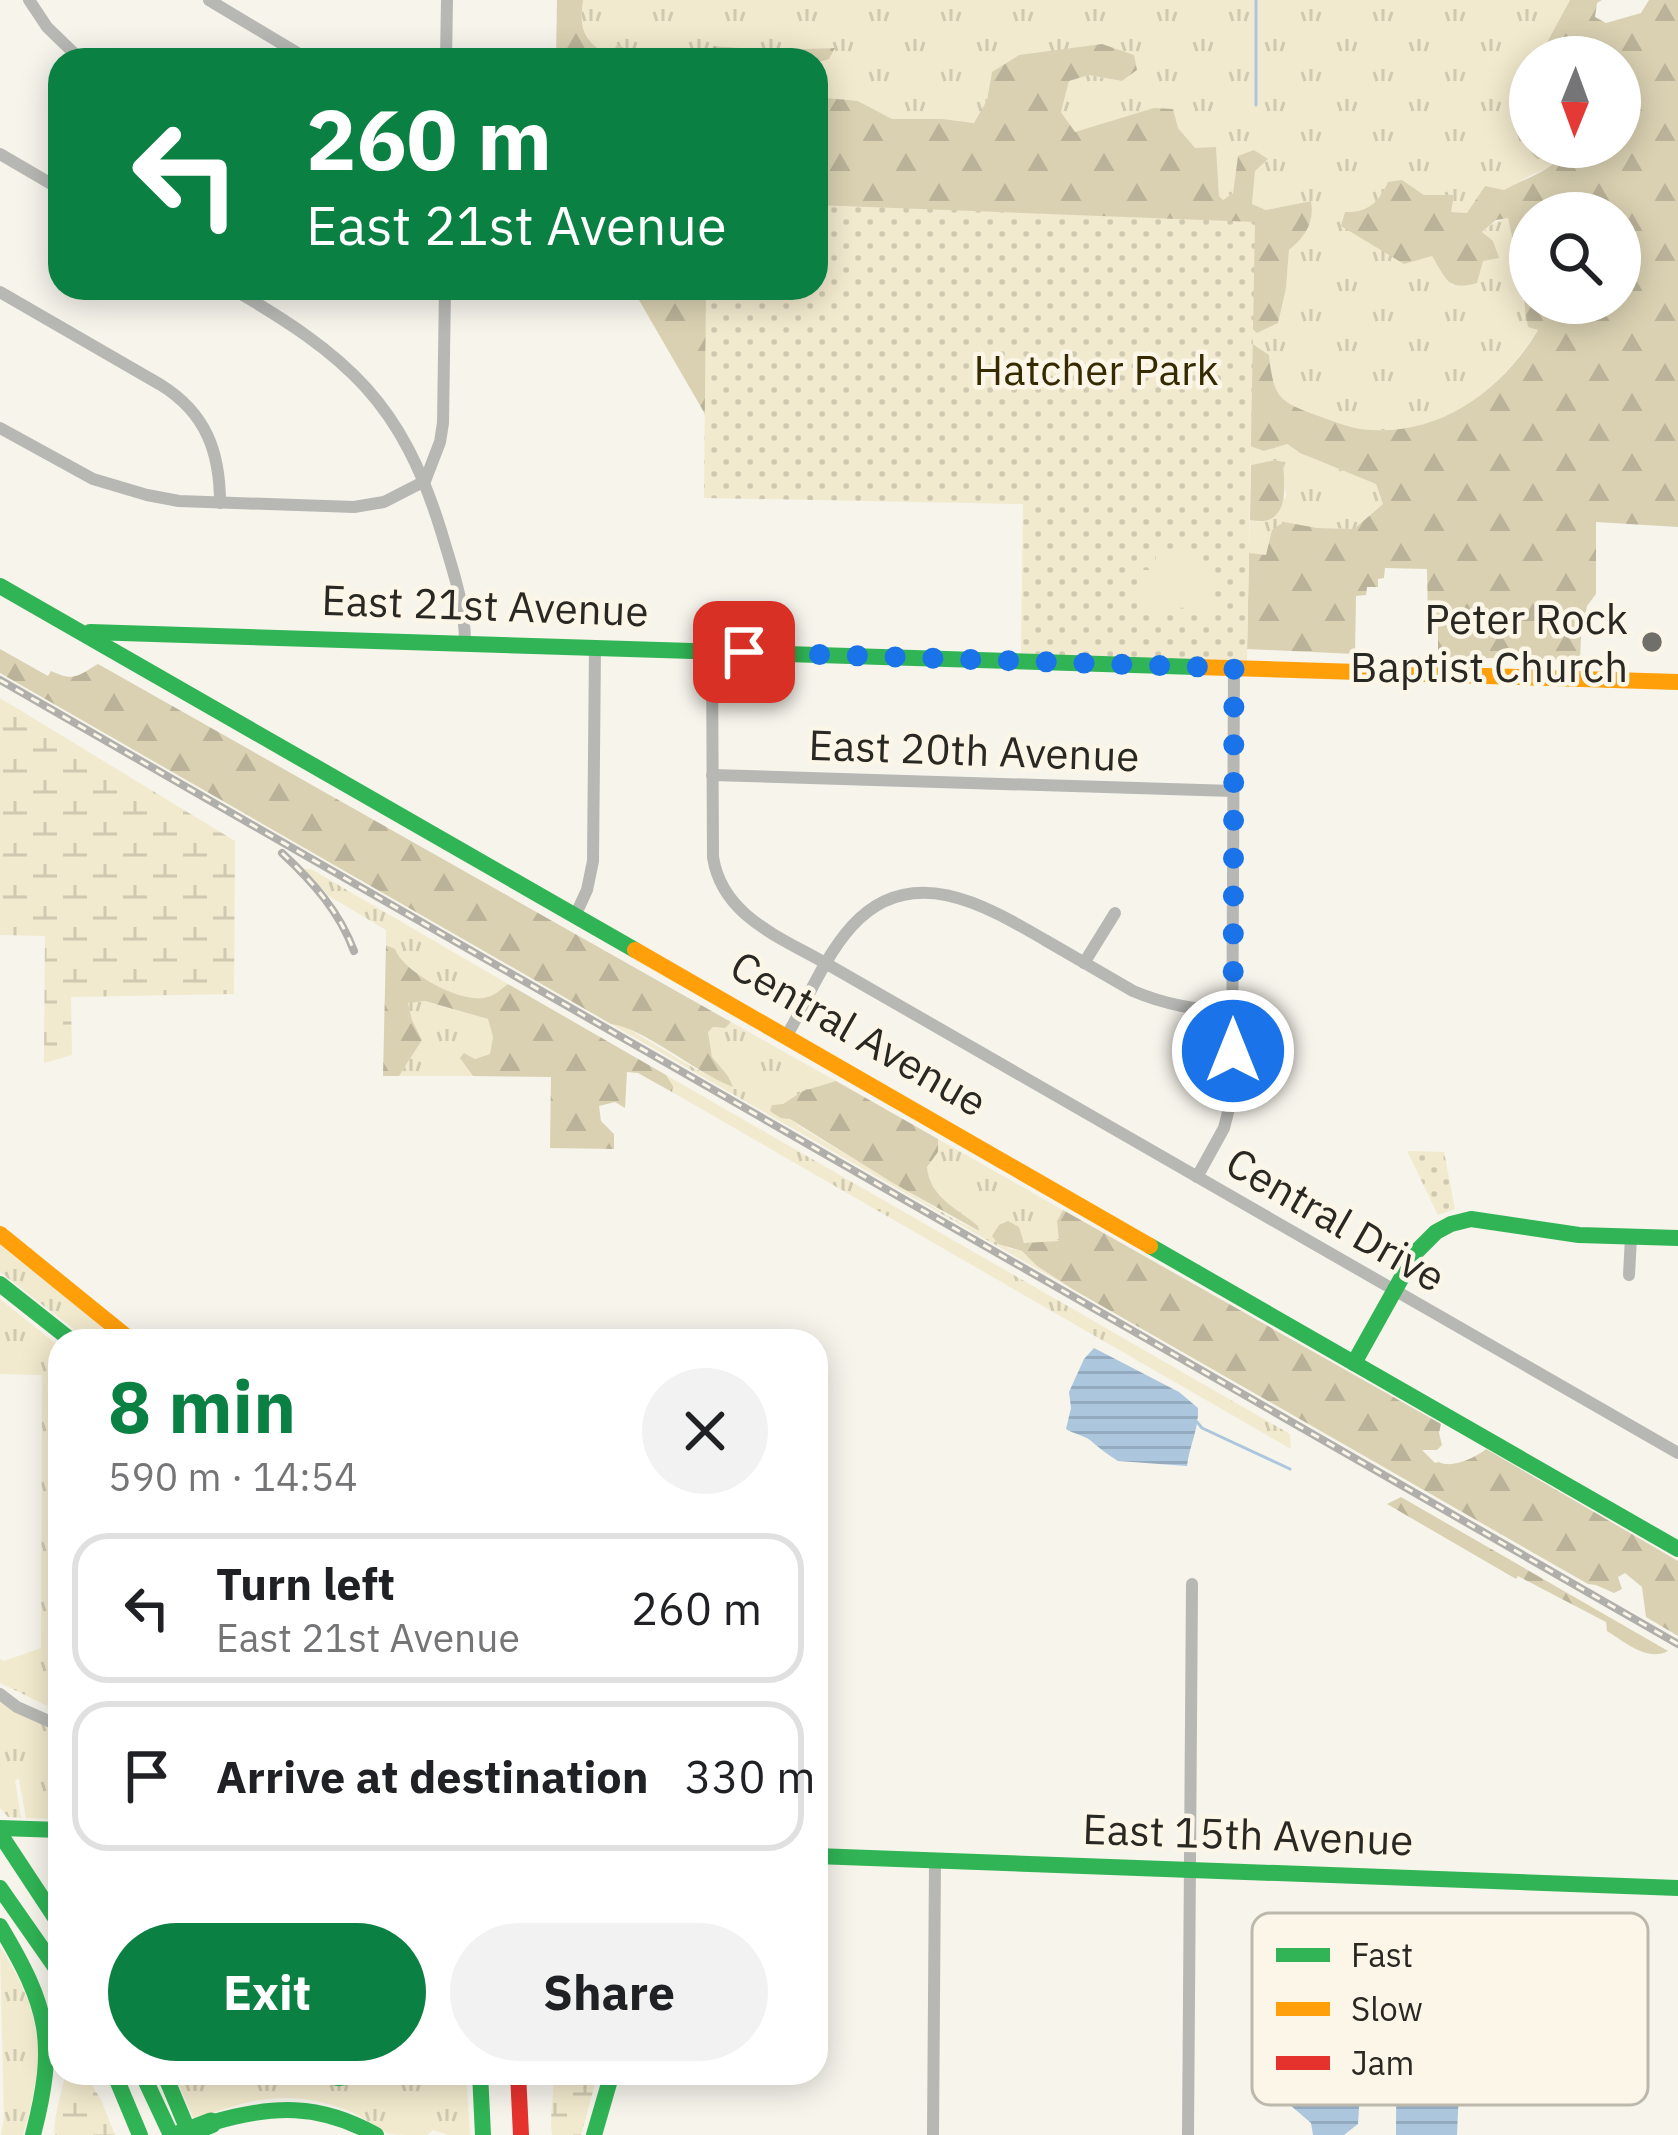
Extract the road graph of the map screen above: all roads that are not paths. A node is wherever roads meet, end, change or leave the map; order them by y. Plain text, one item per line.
1 (29, 0) edge
2 (209, 0) edge
3 (447, 0) edge
4 (68, 48) edge
5 (289, 48) edge
6 (446, 48) edge
7 (0, 154) edge
8 (48, 182) edge
9 (0, 292) edge
10 (251, 300) edge
11 (445, 300) edge
12 (0, 428) edge
13 (425, 481) junction
14 (220, 503) junction
15 (0, 586) edge
16 (82, 632) junction
17 (465, 643) junction
18 (595, 647) junction
19 (712, 651) junction
20 (1234, 668) junction
21 (1678, 682) edge
22 (712, 775) junction
23 (1233, 791) junction
24 (1115, 913) dead end
25 (575, 916) junction
26 (1084, 963) junction
27 (827, 964) junction
28 (1233, 1012) junction
29 (786, 1037) junction
30 (1197, 1177) junction
31 (0, 1234) edge
32 (1630, 1237) junction
33 (1678, 1238) edge
34 (1629, 1276) dead end
35 (0, 1284) edge
36 (1394, 1290) junction
37 (57, 1329) edge
38 (117, 1329) edge
39 (1354, 1363) junction
40 (1678, 1453) edge
41 (1678, 1549) edge
42 (1192, 1584) dead end
43 (4, 1696) edge
44 (48, 1718) edge
45 (48, 1830) edge
46 (0, 1831) edge
47 (828, 1857) edge
48 (935, 1862) junction
49 (1190, 1870) junction
50 (0, 1888) edge
51 (1678, 1888) edge
52 (48, 1905) edge
53 (0, 1926) edge
54 (48, 1957) edge
55 (119, 2085) edge
56 (147, 2085) edge
57 (169, 2085) edge
58 (481, 2085) edge
59 (519, 2085) edge
60 (609, 2085) edge
61 (211, 2130) edge
62 (33, 2135) edge
63 (140, 2135) edge
64 (170, 2135) edge
65 (181, 2135) edge
66 (190, 2135) edge
67 (356, 2135) edge
68 (376, 2135) edge
69 (483, 2135) edge
70 (521, 2135) edge
71 (594, 2135) edge
72 (933, 2135) edge
73 (1188, 2135) edge

1 - 4 street
2 - 5 street
3 - 6 street
7 - 8 street
9 - 14 street
10 - 13 street
11 - 13 street
12 - 14 street
13 - 14 street
13 - 17 street
15 - 16 main road, Central Avenue
16 - 17 main road, East 21st Avenue
16 - 25 main road, Central Avenue
17 - 18 main road, East 21st Avenue
18 - 19 main road, East 21st Avenue
18 - 25 street
19 - 20 main road, East 21st Avenue
19 - 22 street
20 - 21 main road, East 21st Avenue
20 - 23 street
22 - 23 street, East 20th Avenue
22 - 27 street, Central Drive
23 - 28 street
24 - 26 street
25 - 29 main road, Central Avenue
26 - 27 street
26 - 28 street
27 - 29 street
27 - 30 street, Central Drive
28 - 30 street
29 - 39 main road, Central Avenue
30 - 36 street, Central Drive
31 - 38 main road
32 - 33 main road
32 - 34 street
32 - 36 main road
35 - 37 main road
36 - 39 main road
36 - 40 street, Central Drive
39 - 41 main road, Central Avenue
42 - 49 street
43 - 44 street
45 - 46 main road
46 - 52 main road
47 - 48 main road, East 15th Avenue
48 - 49 main road, East 15th Avenue
48 - 72 street
49 - 51 main road, East 15th Avenue
49 - 73 street
50 - 54 main road
53 - 62 main road
55 - 63 main road
56 - 64 main road
57 - 66 main road
58 - 69 main road
59 - 70 main road
60 - 71 main road
61 - 65 main road, bridge
61 - 67 main road
61 - 68 main road

